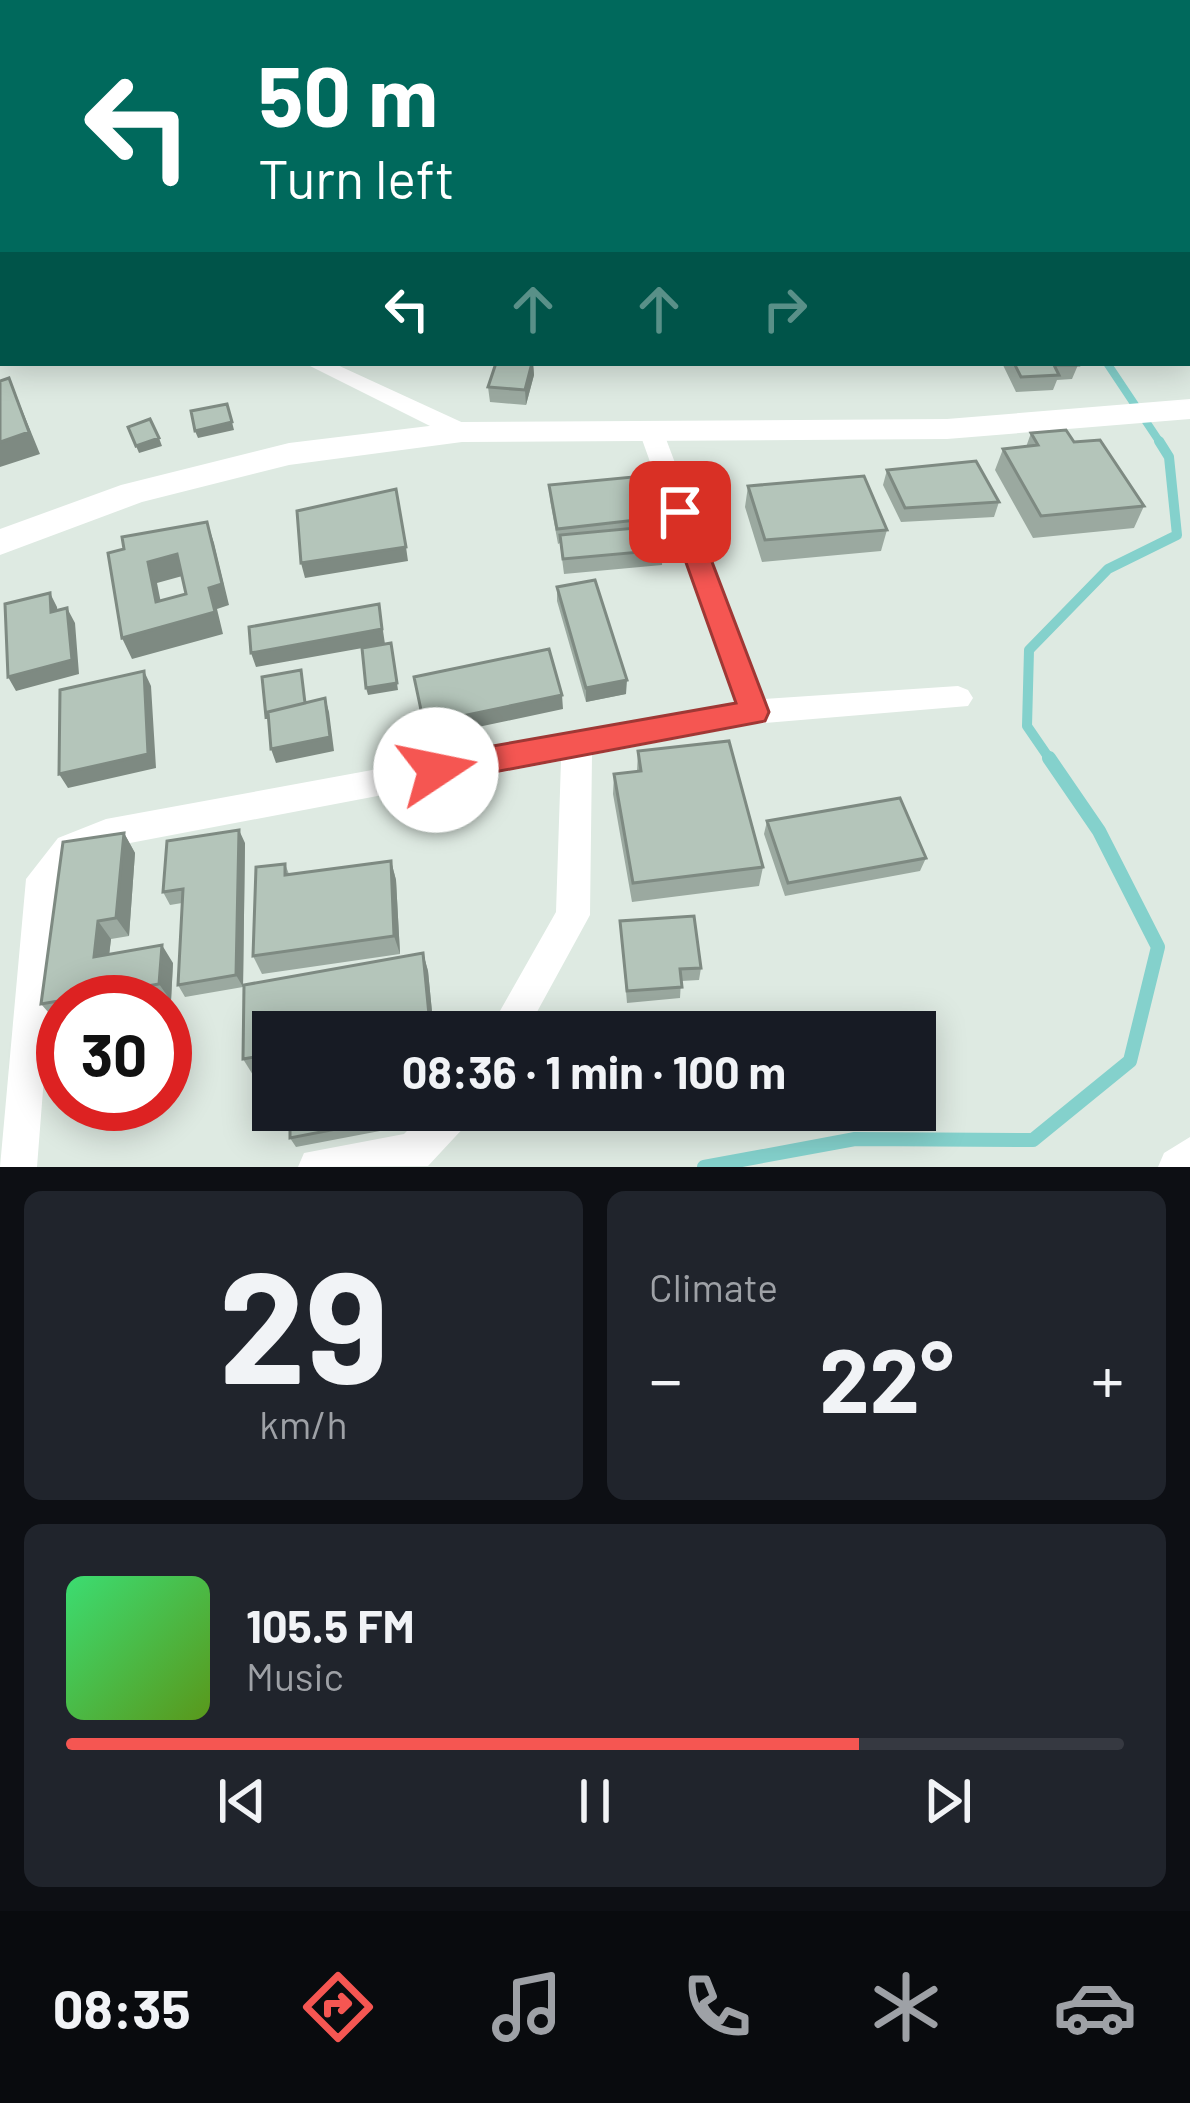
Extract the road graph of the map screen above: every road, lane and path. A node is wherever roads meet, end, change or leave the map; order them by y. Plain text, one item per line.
1 (321, 366) edge
2 (1190, 409) edge
3 (651, 431) junction
4 (462, 432) junction
5 (0, 542) edge
6 (958, 698) dead end
7 (754, 712) junction
8 (577, 743) junction
9 (518, 1011) edge
10 (434, 1131) edge
11 (1190, 1157) edge
12 (17, 1167) edge
13 (318, 1167) edge
14 (1178, 1167) edge

1 - 4 street
2 - 3 street
3 - 4 street
3 - 7 street
4 - 5 street
6 - 7 street
7 - 8 street
8 - 9 street
8 - 12 street
10 - 13 street
11 - 14 street

